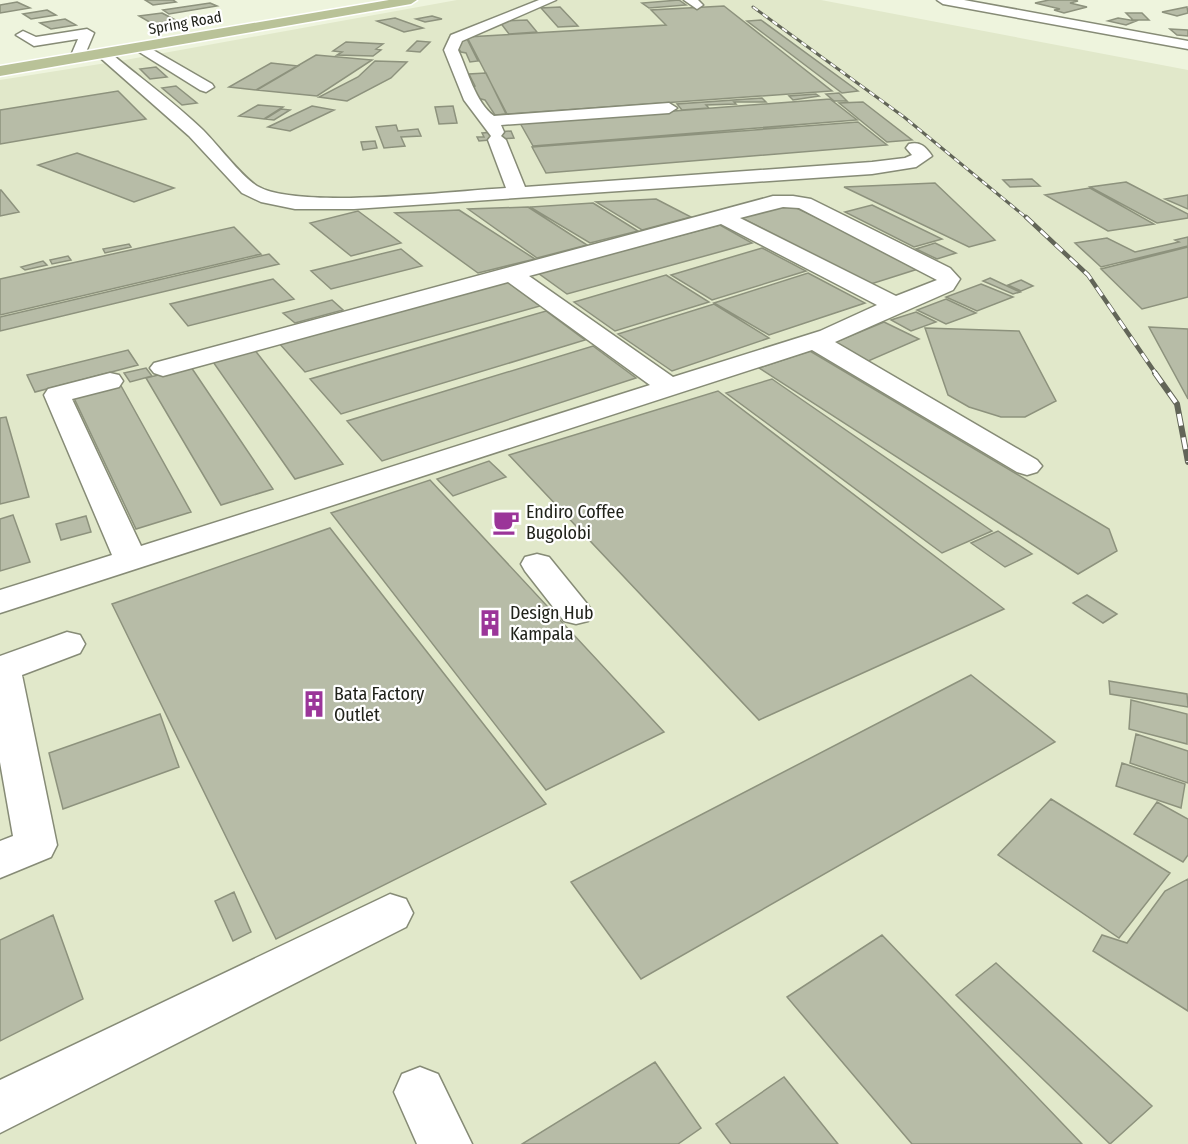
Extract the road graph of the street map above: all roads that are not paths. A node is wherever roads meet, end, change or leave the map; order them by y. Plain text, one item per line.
1 (411, 0) edge
2 (550, 0) edge
3 (943, 0) edge
4 (964, 1) edge
5 (23, 35) dead end
6 (1188, 45) edge
7 (141, 47) junction
8 (102, 54) junction
9 (83, 57) junction
10 (0, 72) edge
11 (206, 87) dead end
12 (669, 108) dead end
13 (494, 131) junction
14 (915, 148) dead end
15 (518, 193) junction
16 (723, 218) junction
17 (512, 274) junction
18 (895, 305) junction
19 (815, 341) junction
20 (163, 368) dead end
21 (110, 381) dead end
22 (671, 388) junction
23 (1027, 466) dead end
24 (130, 560) junction
25 (537, 564) dead end
26 (0, 602) edge
27 (576, 613) dead end
28 (67, 644) dead end
29 (0, 860) edge
30 (390, 913) dead end
31 (420, 1092) dead end
32 (0, 1107) edge
33 (445, 1144) edge

1 - 7 main road, Spring Road
2 - 13 street
3 - 4 street
4 - 6 street
5 - 9 street
7 - 8 main road, Spring Road
7 - 11 street
8 - 9 main road, Spring Road
8 - 15 street
9 - 10 main road, Spring Road
12 - 13 street
13 - 15 street
14 - 15 street
16 - 17 street
16 - 18 street
16 - 18 street
17 - 20 street
17 - 22 street
18 - 19 street
19 - 22 street
19 - 23 street
21 - 24 street
22 - 24 street
24 - 26 street
25 - 27 street
28 - 29 street
30 - 32 street
31 - 33 street

